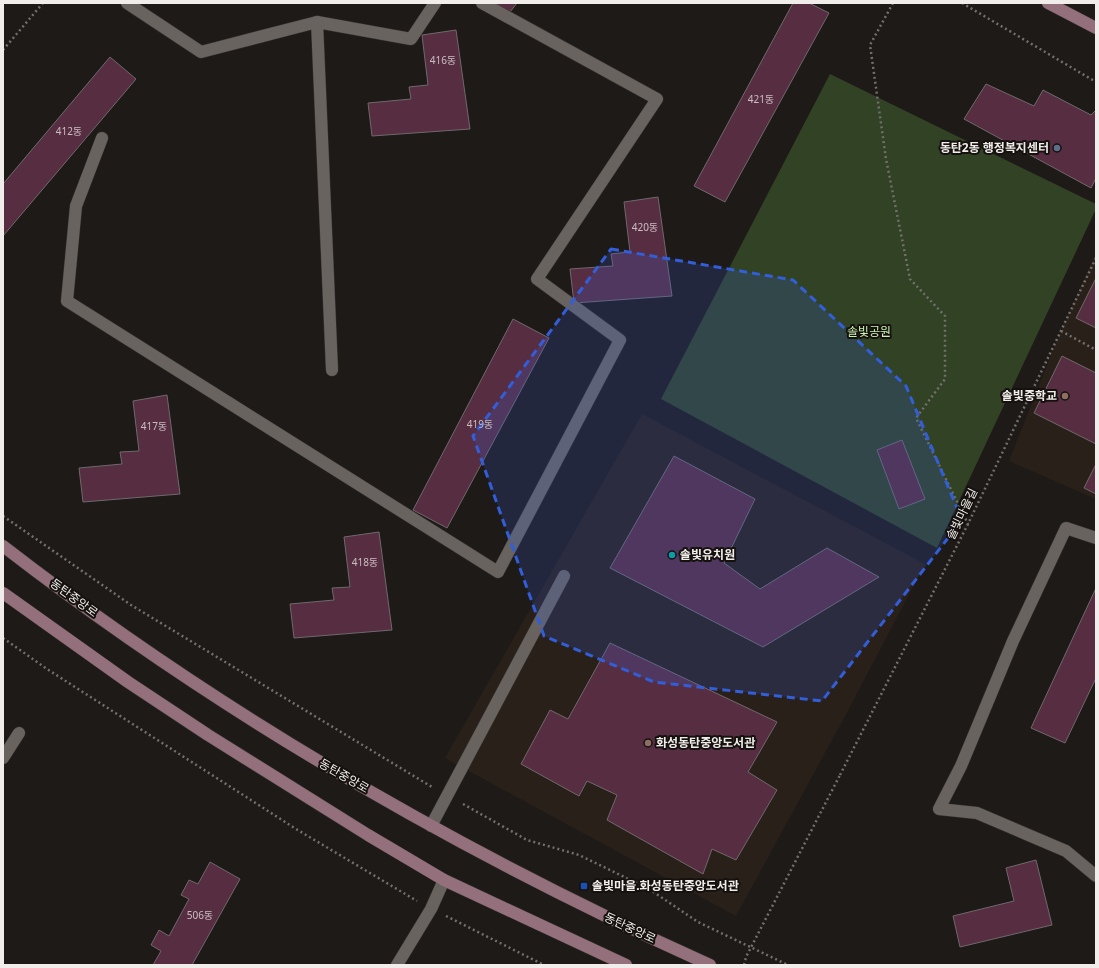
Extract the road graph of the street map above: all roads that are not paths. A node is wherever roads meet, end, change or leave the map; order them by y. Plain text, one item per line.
1 (127, 3) edge
2 (435, 3) edge
3 (482, 3) edge
4 (1048, 3) edge
5 (317, 22) junction
6 (1096, 28) edge
7 (102, 138) dead end
8 (332, 370) dead end
9 (1096, 538) edge
10 (3, 546) edge
11 (564, 576) dead end
12 (3, 593) edge
13 (19, 733) dead end
14 (3, 758) edge
15 (431, 826) junction
16 (1096, 876) edge
17 (444, 880) junction
18 (397, 965) edge
19 (626, 965) edge
20 (710, 965) edge

1 - 5 lane
2 - 5 lane
3 - 7 lane
4 - 6 street
5 - 8 lane
9 - 16 lane
10 - 15 street, 동탄중앙로
11 - 15 lane
12 - 17 street
13 - 14 lane
15 - 20 street, 동탄중앙로
17 - 18 lane
17 - 19 street

